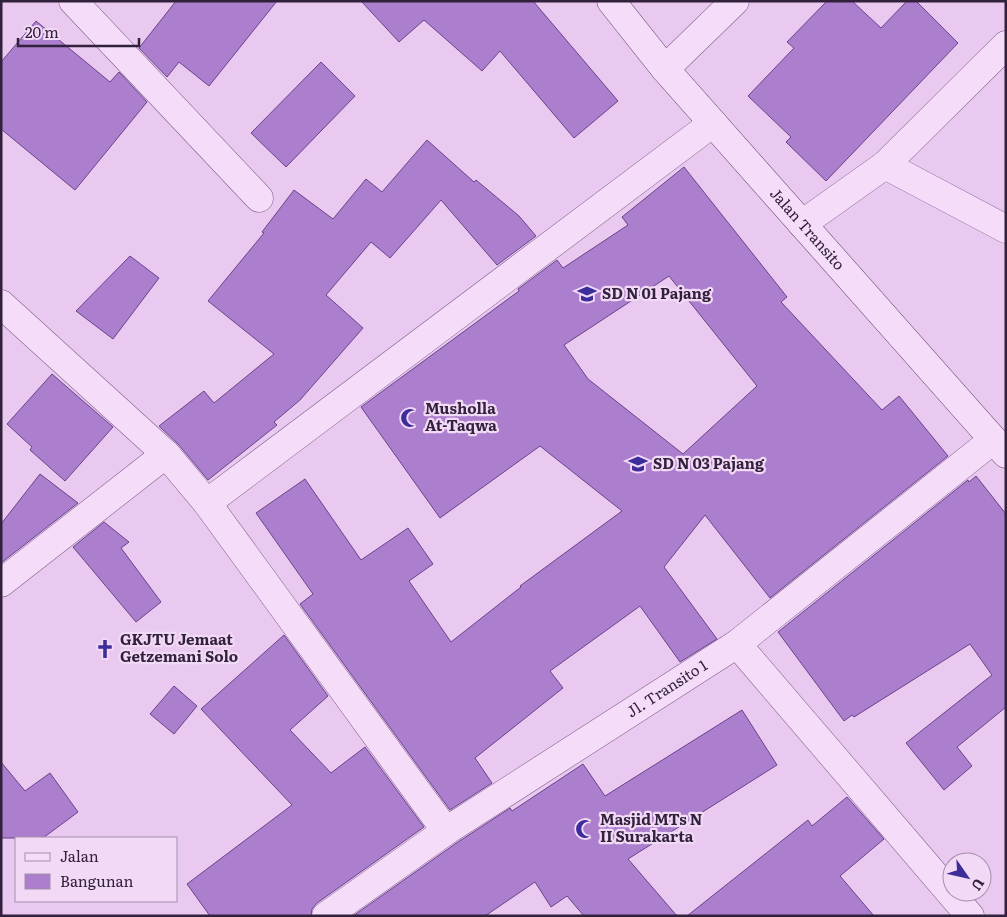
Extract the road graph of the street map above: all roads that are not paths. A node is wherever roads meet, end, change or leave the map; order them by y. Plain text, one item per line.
1 (73, 1) edge
2 (611, 1) edge
3 (735, 1) edge
4 (1006, 45) edge
5 (665, 69) junction
6 (713, 123) junction
7 (885, 165) junction
8 (259, 198) dead end
9 (802, 224) junction
10 (1006, 229) edge
11 (1, 304) edge
12 (999, 447) edge
13 (166, 454) junction
14 (207, 504) junction
15 (1, 584) edge
16 (737, 644) junction
17 (446, 831) junction
18 (326, 916) edge
19 (970, 916) edge

1 - 8 street
2 - 5 street, Jalan Transito
3 - 5 street
4 - 7 street
5 - 6 street, Jalan Transito
6 - 9 street, Jalan Transito
6 - 14 street
7 - 9 street
7 - 10 street
9 - 12 street, Jalan Transito
11 - 13 street
12 - 16 street, Jl. Transito 1
13 - 14 street
13 - 15 street
14 - 17 street
16 - 17 street, Jl. Transito 1
16 - 19 street
17 - 18 street, Jl. Transito 1

